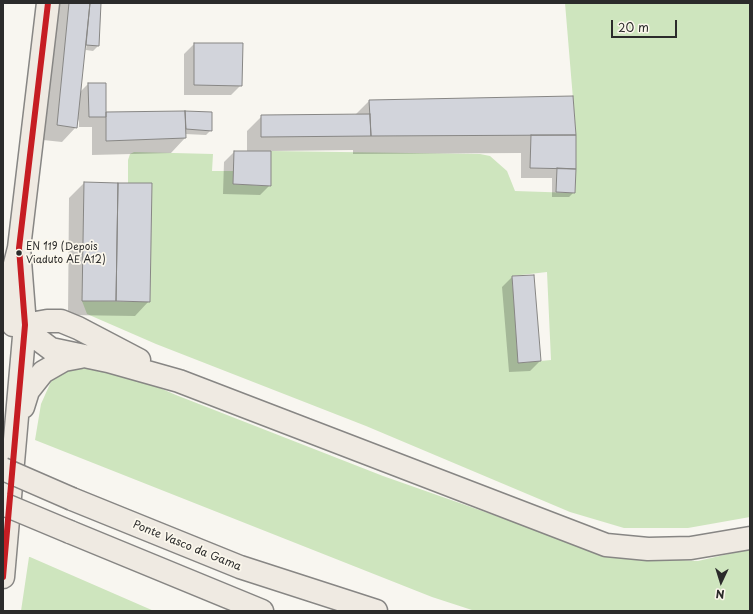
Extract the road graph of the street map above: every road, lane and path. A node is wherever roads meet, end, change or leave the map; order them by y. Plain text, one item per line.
1 (48, 3) edge
2 (19, 248) junction
3 (3, 311) edge
4 (3, 324) edge
5 (25, 325) junction
6 (94, 358) junction
7 (179, 381) junction
8 (16, 427) junction
9 (3, 469) edge
10 (3, 504) edge
11 (750, 538) edge
12 (3, 577) edge
13 (262, 611) edge
14 (376, 611) edge

1 - 2 main road
2 - 3 main road
2 - 5 main road
4 - 5 main road
5 - 6 main road
5 - 7 main road
5 - 8 main road
6 - 7 main road
6 - 8 main road
7 - 11 main road
8 - 12 main road
9 - 14 main road, Ponte Vasco da Gama, bridge
10 - 13 main road, bridge

